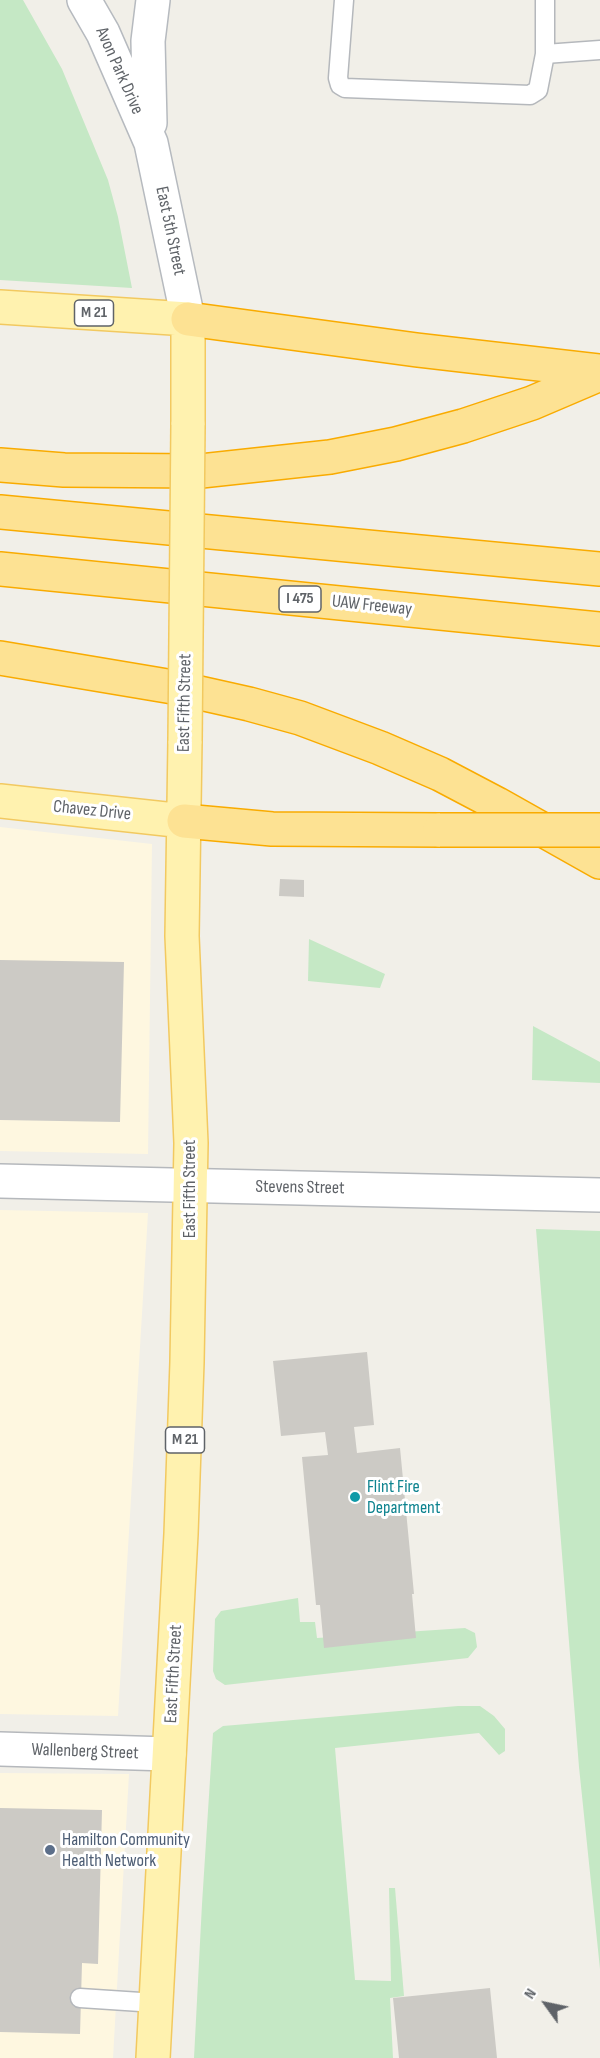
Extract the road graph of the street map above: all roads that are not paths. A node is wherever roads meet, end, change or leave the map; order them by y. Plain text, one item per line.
1 (84, 0) edge
2 (153, 0) edge
3 (344, 0) edge
4 (545, 0) edge
5 (600, 50) edge
6 (544, 54) junction
7 (151, 143) junction
8 (0, 307) edge
9 (188, 319) junction
10 (600, 373) edge
11 (0, 465) edge
12 (0, 512) edge
13 (0, 569) edge
14 (600, 569) edge
15 (600, 628) edge
16 (0, 658) edge
17 (0, 801) edge
18 (184, 821) junction
19 (600, 830) edge
20 (600, 862) edge
21 (0, 1181) edge
22 (191, 1186) junction
23 (600, 1195) edge
24 (0, 1749) edge
25 (169, 1754) junction
26 (81, 1998) dead end
27 (156, 2002) junction
28 (153, 2058) edge

1 - 7 street, Avon Park Drive
2 - 7 street
3 - 6 lane
4 - 6 lane
5 - 6 lane
7 - 9 street, East 5th Street
8 - 9 main road, M 21
9 - 10 highway
9 - 18 main road, East Fifth Street, bridge
10 - 11 highway
12 - 14 highway
13 - 15 highway, UAW Freeway / I 475
16 - 20 highway
17 - 18 main road, Chavez Drive
18 - 19 highway, bridge
18 - 22 main road, East Fifth Street / M 21
21 - 22 street, Stevens Street
22 - 23 street, Stevens Street
22 - 25 main road, East Fifth Street / M 21
24 - 25 street, Wallenberg Street
25 - 27 main road, East Fifth Street / M 21
26 - 27 lane
27 - 28 main road, East Fifth Street / M 21

